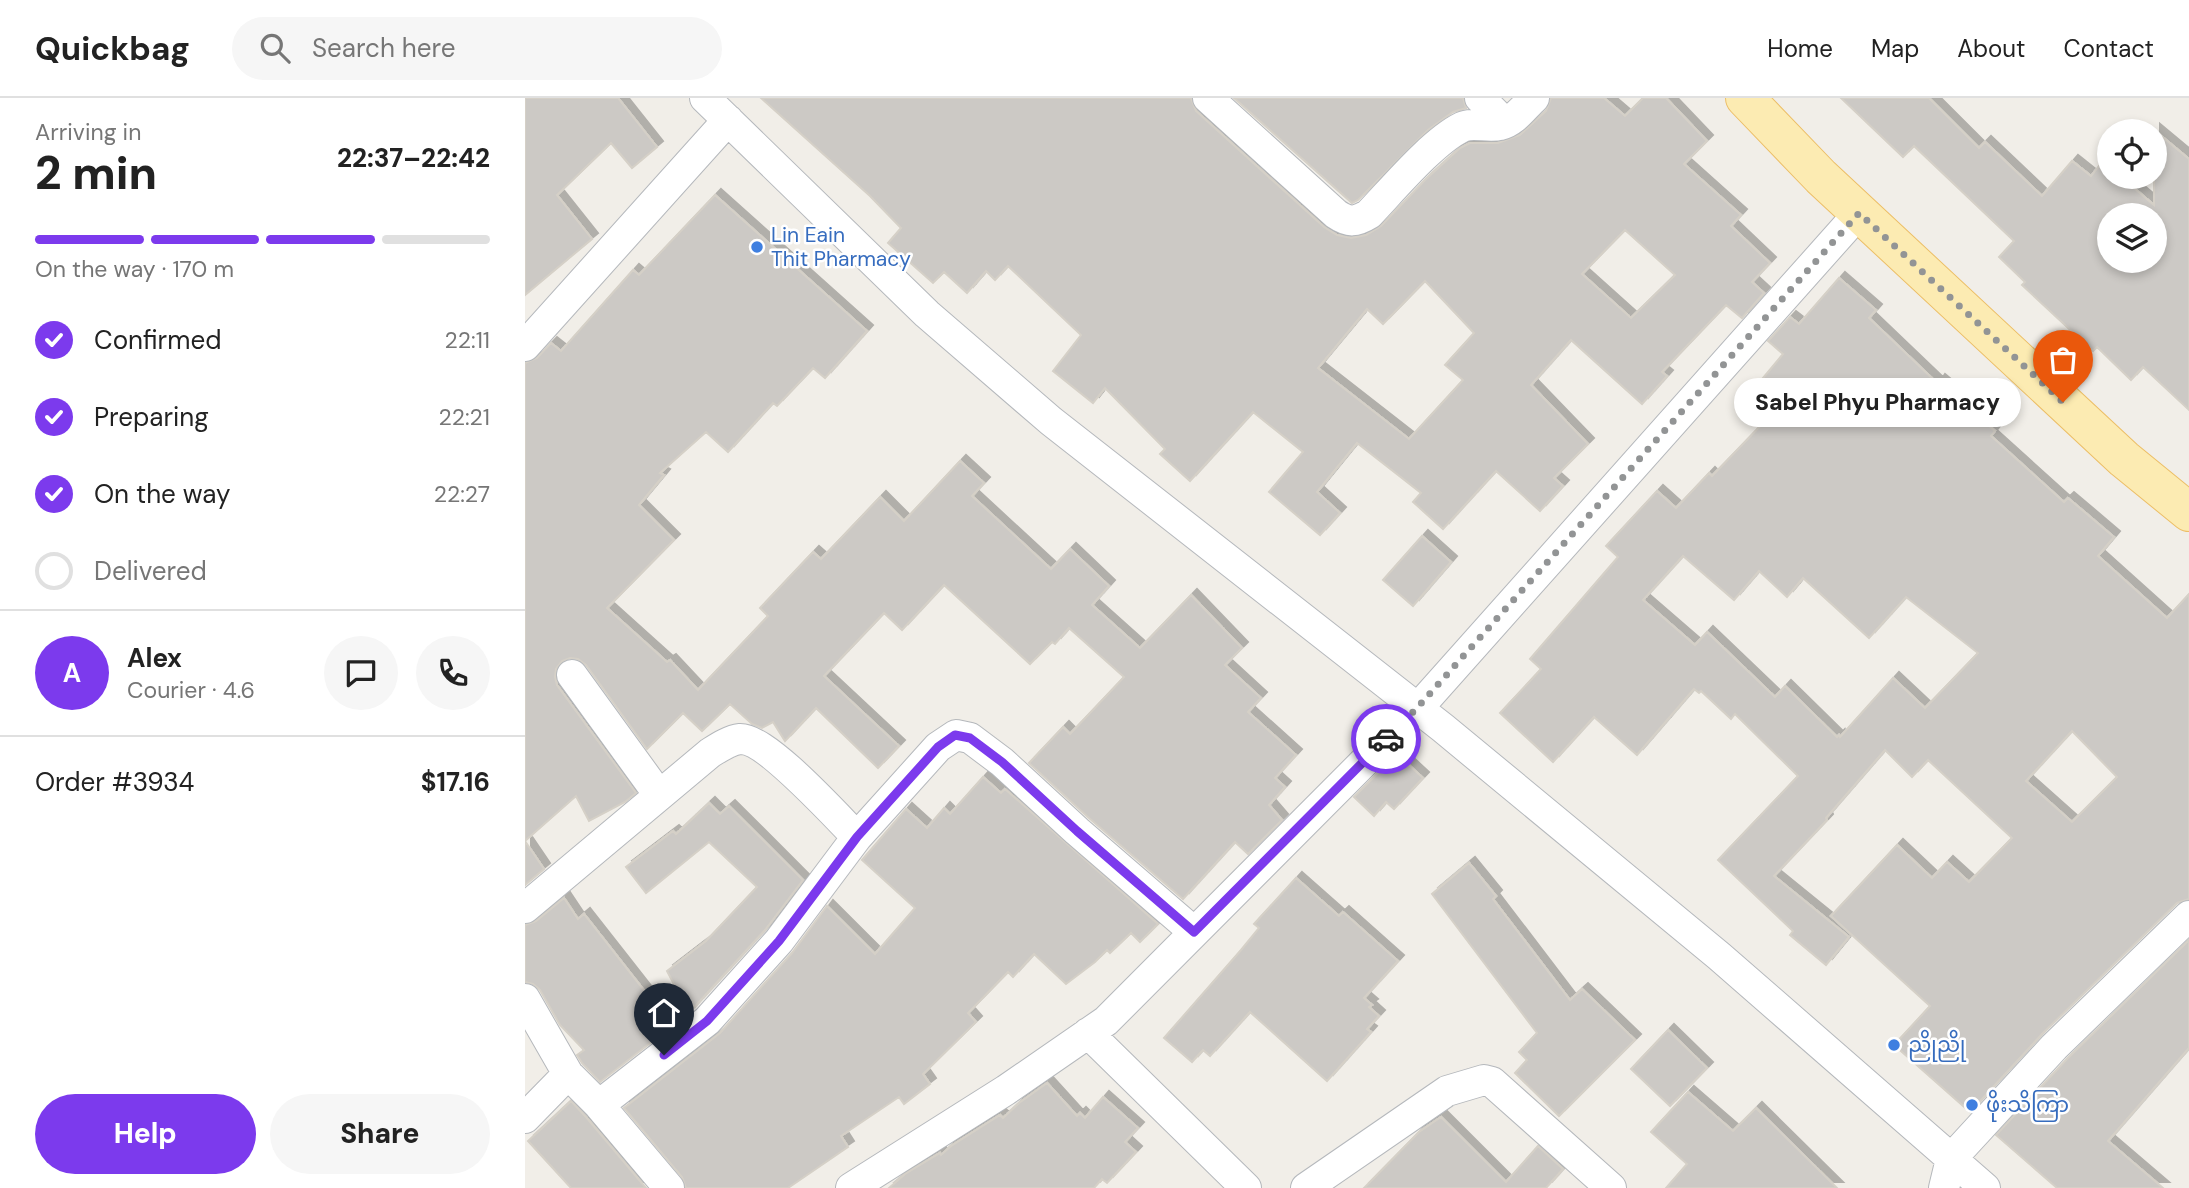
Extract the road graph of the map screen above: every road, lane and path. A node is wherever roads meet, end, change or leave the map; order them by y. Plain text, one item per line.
1 (705, 98) edge
2 (1208, 98) edge
3 (1480, 98) edge
4 (1534, 98) edge
5 (1745, 98) edge
6 (728, 120) junction
7 (1505, 123) junction
8 (1859, 213) junction
9 (525, 346) edge
10 (2189, 512) edge
11 (572, 675) dead end
12 (1417, 708) junction
13 (659, 795) junction
14 (857, 837) junction
15 (525, 908) edge
16 (2189, 916) edge
17 (1194, 932) junction
18 (525, 999) edge
19 (1089, 1033) junction
20 (568, 1074) junction
21 (599, 1105) junction
22 (525, 1118) edge
23 (1951, 1159) junction
24 (669, 1188) edge
25 (851, 1188) edge
26 (1246, 1188) edge
27 (1306, 1188) edge
28 (1611, 1188) edge
29 (1944, 1188) edge
30 (1985, 1188) edge

1 - 6 street
2 - 7 street
3 - 7 street
4 - 7 street
5 - 8 main road
6 - 9 street
6 - 12 street
8 - 10 main road
8 - 12 street
11 - 13 street
12 - 17 street
12 - 23 street
13 - 14 street
13 - 15 street
14 - 17 street
14 - 21 street
16 - 23 street
17 - 19 street
18 - 20 street
19 - 25 street
19 - 26 street
20 - 21 street
20 - 22 street
21 - 24 street
23 - 29 street
23 - 30 street
27 - 28 street

